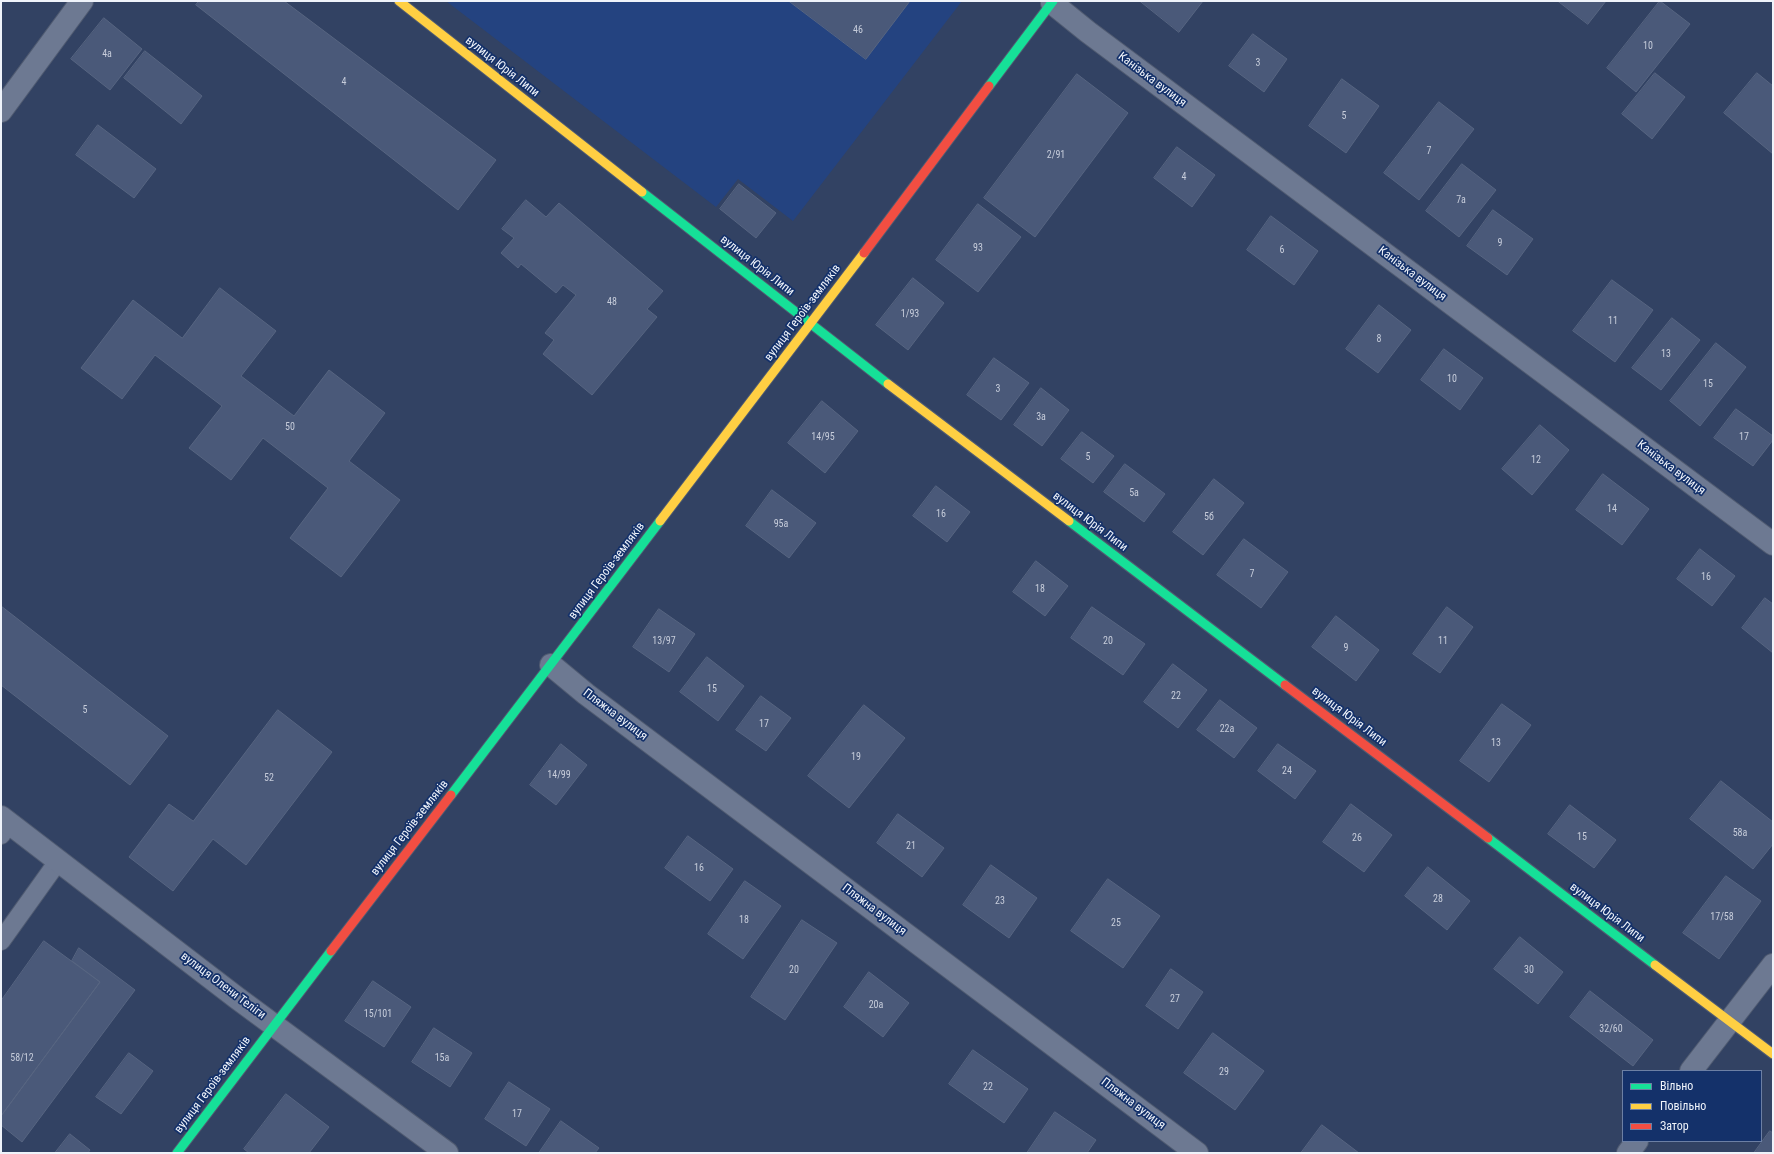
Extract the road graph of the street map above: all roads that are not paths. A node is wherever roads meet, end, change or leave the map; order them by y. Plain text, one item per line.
1 (82, 1) edge
2 (399, 1) edge
3 (1053, 2) edge
4 (1, 111) edge
5 (811, 323) junction
6 (1773, 544) edge
7 (551, 665) junction
8 (4, 825) edge
9 (59, 860) junction
10 (1, 941) edge
11 (1773, 965) edge
12 (1730, 1021) junction
13 (275, 1024) junction
14 (1773, 1054) edge
15 (1692, 1070) edge
16 (1636, 1142) edge
17 (177, 1153) edge
18 (447, 1153) edge
19 (1197, 1153) edge
20 (1628, 1153) edge

1 - 4 street
2 - 5 street, вулиця Юрія Липи
3 - 5 street, вулиця Героїв-земляків
3 - 6 street, Канізька вулиця
5 - 7 street, вулиця Героїв-земляків
5 - 12 street, вулиця Юрія Липи
7 - 13 street, вулиця Героїв-земляків
7 - 19 street, Пляжна вулиця
8 - 9 street, вулиця Олени Теліги
9 - 10 lane
9 - 13 street, вулиця Олени Теліги
11 - 12 street
12 - 14 street, вулиця Юрія Липи
12 - 15 street
13 - 17 street, вулиця Героїв-земляків
13 - 18 street, вулиця Олени Теліги
16 - 20 street

